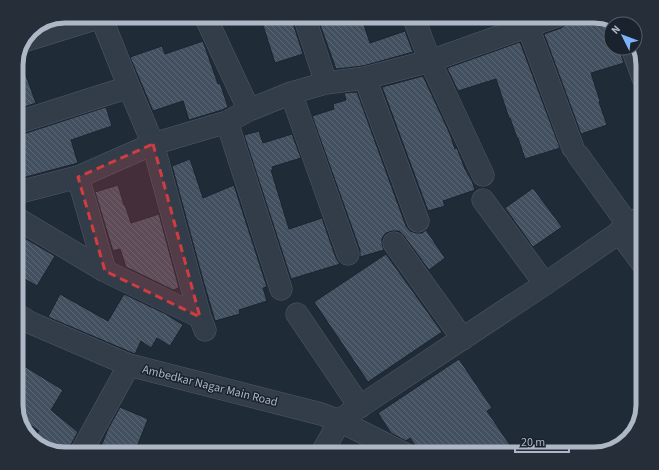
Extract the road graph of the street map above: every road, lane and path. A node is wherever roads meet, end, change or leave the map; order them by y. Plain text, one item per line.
1 (79, 23) edge
2 (104, 23) edge
3 (208, 23) edge
4 (306, 23) edge
5 (416, 23) edge
6 (519, 24) edge
7 (34, 38) edge
8 (430, 61) junction
9 (364, 78) junction
10 (326, 83) junction
11 (129, 88) junction
12 (290, 93) junction
13 (249, 110) junction
14 (23, 121) edge
15 (227, 122) junction
16 (153, 144) junction
17 (483, 174) dead end
18 (78, 177) junction
19 (23, 191) edge
20 (483, 200) dead end
21 (418, 221) dead end
22 (23, 222) edge
23 (630, 224) edge
24 (636, 242) edge
25 (394, 243) dead end
26 (348, 254) dead end
27 (105, 271) junction
28 (545, 284) junction
29 (281, 289) dead end
30 (297, 314) dead end
31 (23, 318) edge
32 (462, 338) junction
33 (129, 365) junction
34 (360, 407) junction
35 (340, 421) junction
36 (84, 447) edge
37 (325, 447) edge
38 (391, 447) edge

1 - 7 street
2 - 11 street
3 - 13 street
4 - 10 street
5 - 8 street
6 - 8 street
6 - 23 street
8 - 9 street
8 - 17 street
9 - 10 street
9 - 21 street
10 - 12 street
11 - 14 street
11 - 16 street
12 - 13 street
12 - 26 street
13 - 15 street
15 - 16 street
15 - 29 street
16 - 18 street
16 - 27 street
18 - 19 street
18 - 27 street
20 - 28 street
22 - 27 street
23 - 24 street
23 - 28 street
25 - 32 street
28 - 32 street
30 - 34 street
31 - 33 street, Ambedkar Nagar Main Road
32 - 34 street
33 - 35 street, Ambedkar Nagar Main Road
33 - 36 street
34 - 35 street
35 - 37 street
35 - 38 street, Ambedkar Nagar Main Road

